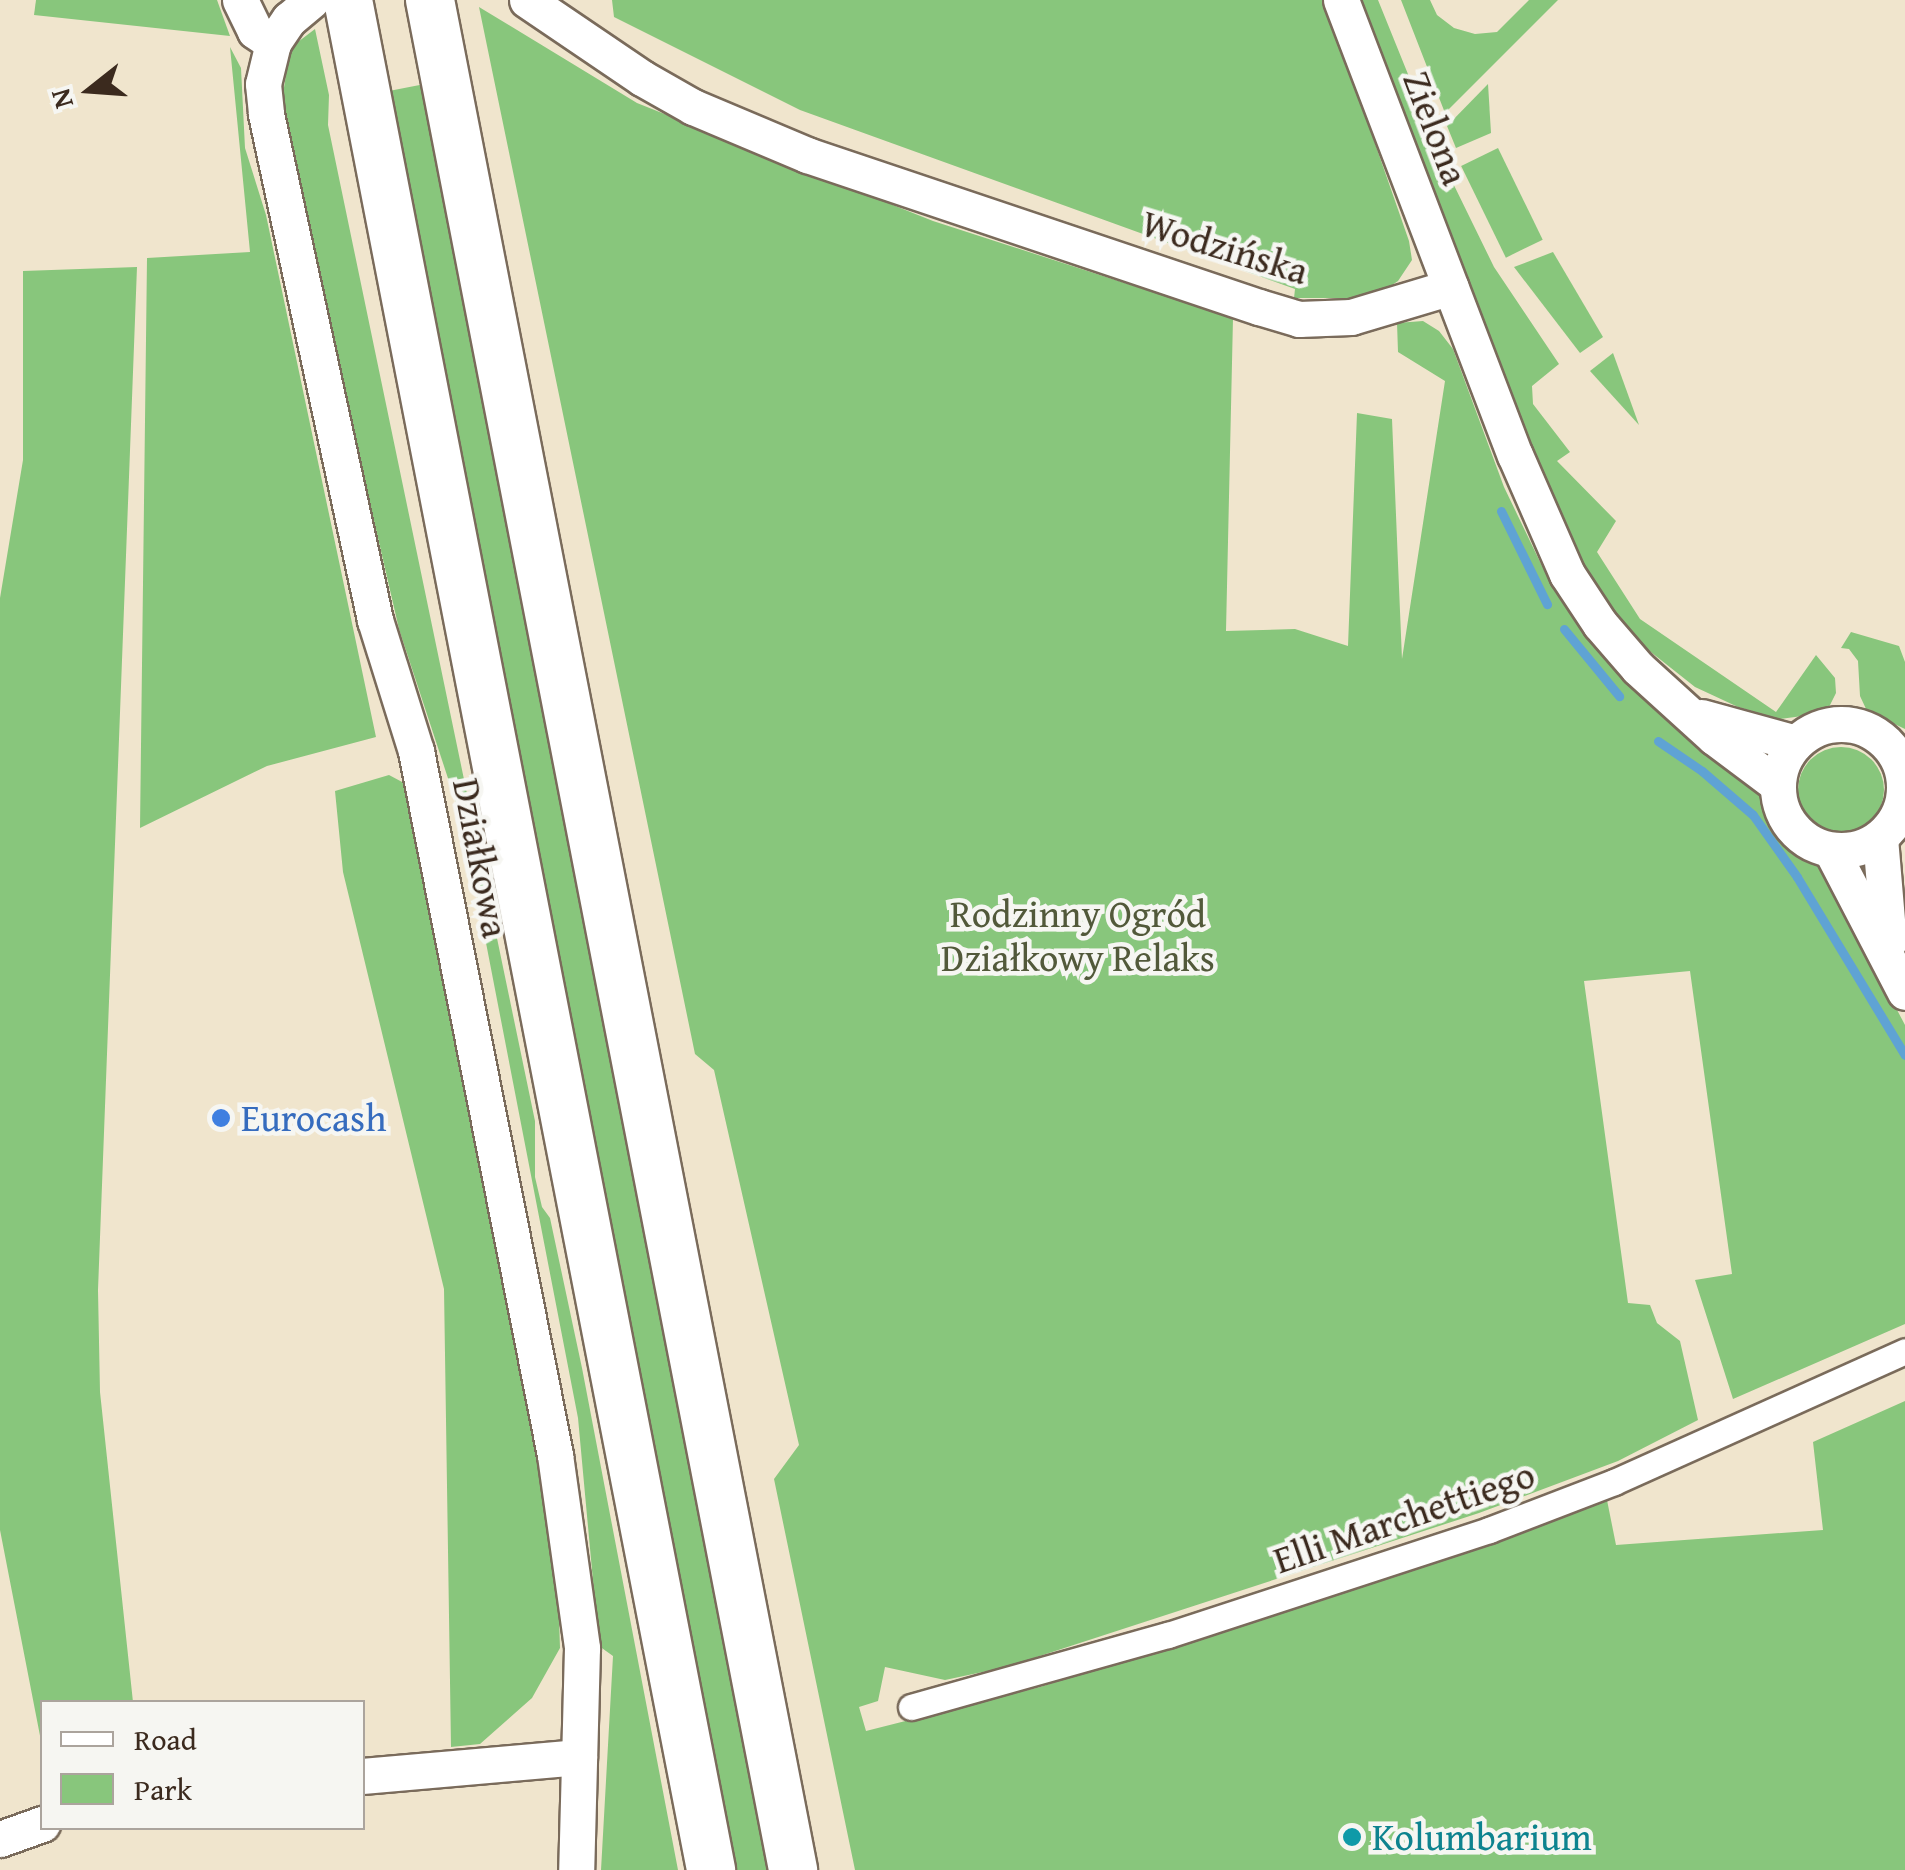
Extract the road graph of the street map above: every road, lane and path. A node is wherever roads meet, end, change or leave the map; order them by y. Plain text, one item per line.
1 (240, 0) edge
2 (312, 0) edge
3 (348, 0) edge
4 (430, 0) edge
5 (527, 0) edge
6 (1341, 0) edge
7 (273, 43) junction
8 (1451, 286) junction
9 (1691, 714) junction
10 (1796, 742) junction
11 (1898, 748) edge
12 (1778, 786) junction
13 (1904, 799) edge
14 (1880, 838) junction
15 (1831, 850) junction
16 (1898, 978) edge
17 (1905, 1352) edge
18 (912, 1707) dead end
19 (578, 1757) junction
20 (365, 1776) edge
21 (40, 1825) edge
22 (0, 1838) edge
23 (576, 1870) edge
24 (711, 1870) edge
25 (793, 1870) edge

1 - 7 street
2 - 7 street
3 - 24 highway
4 - 25 highway
5 - 8 street, Wodzińska
6 - 8 street, Zielona
7 - 19 street, Działkowa
8 - 9 street
9 - 10 street
9 - 12 street
10 - 11 street
10 - 12 street
11 - 13 street
12 - 15 street
13 - 14 street
14 - 15 street
14 - 16 street
15 - 16 street
17 - 18 street, Elli Marchettiego
19 - 20 street
19 - 23 street, Działkowa
21 - 22 street

